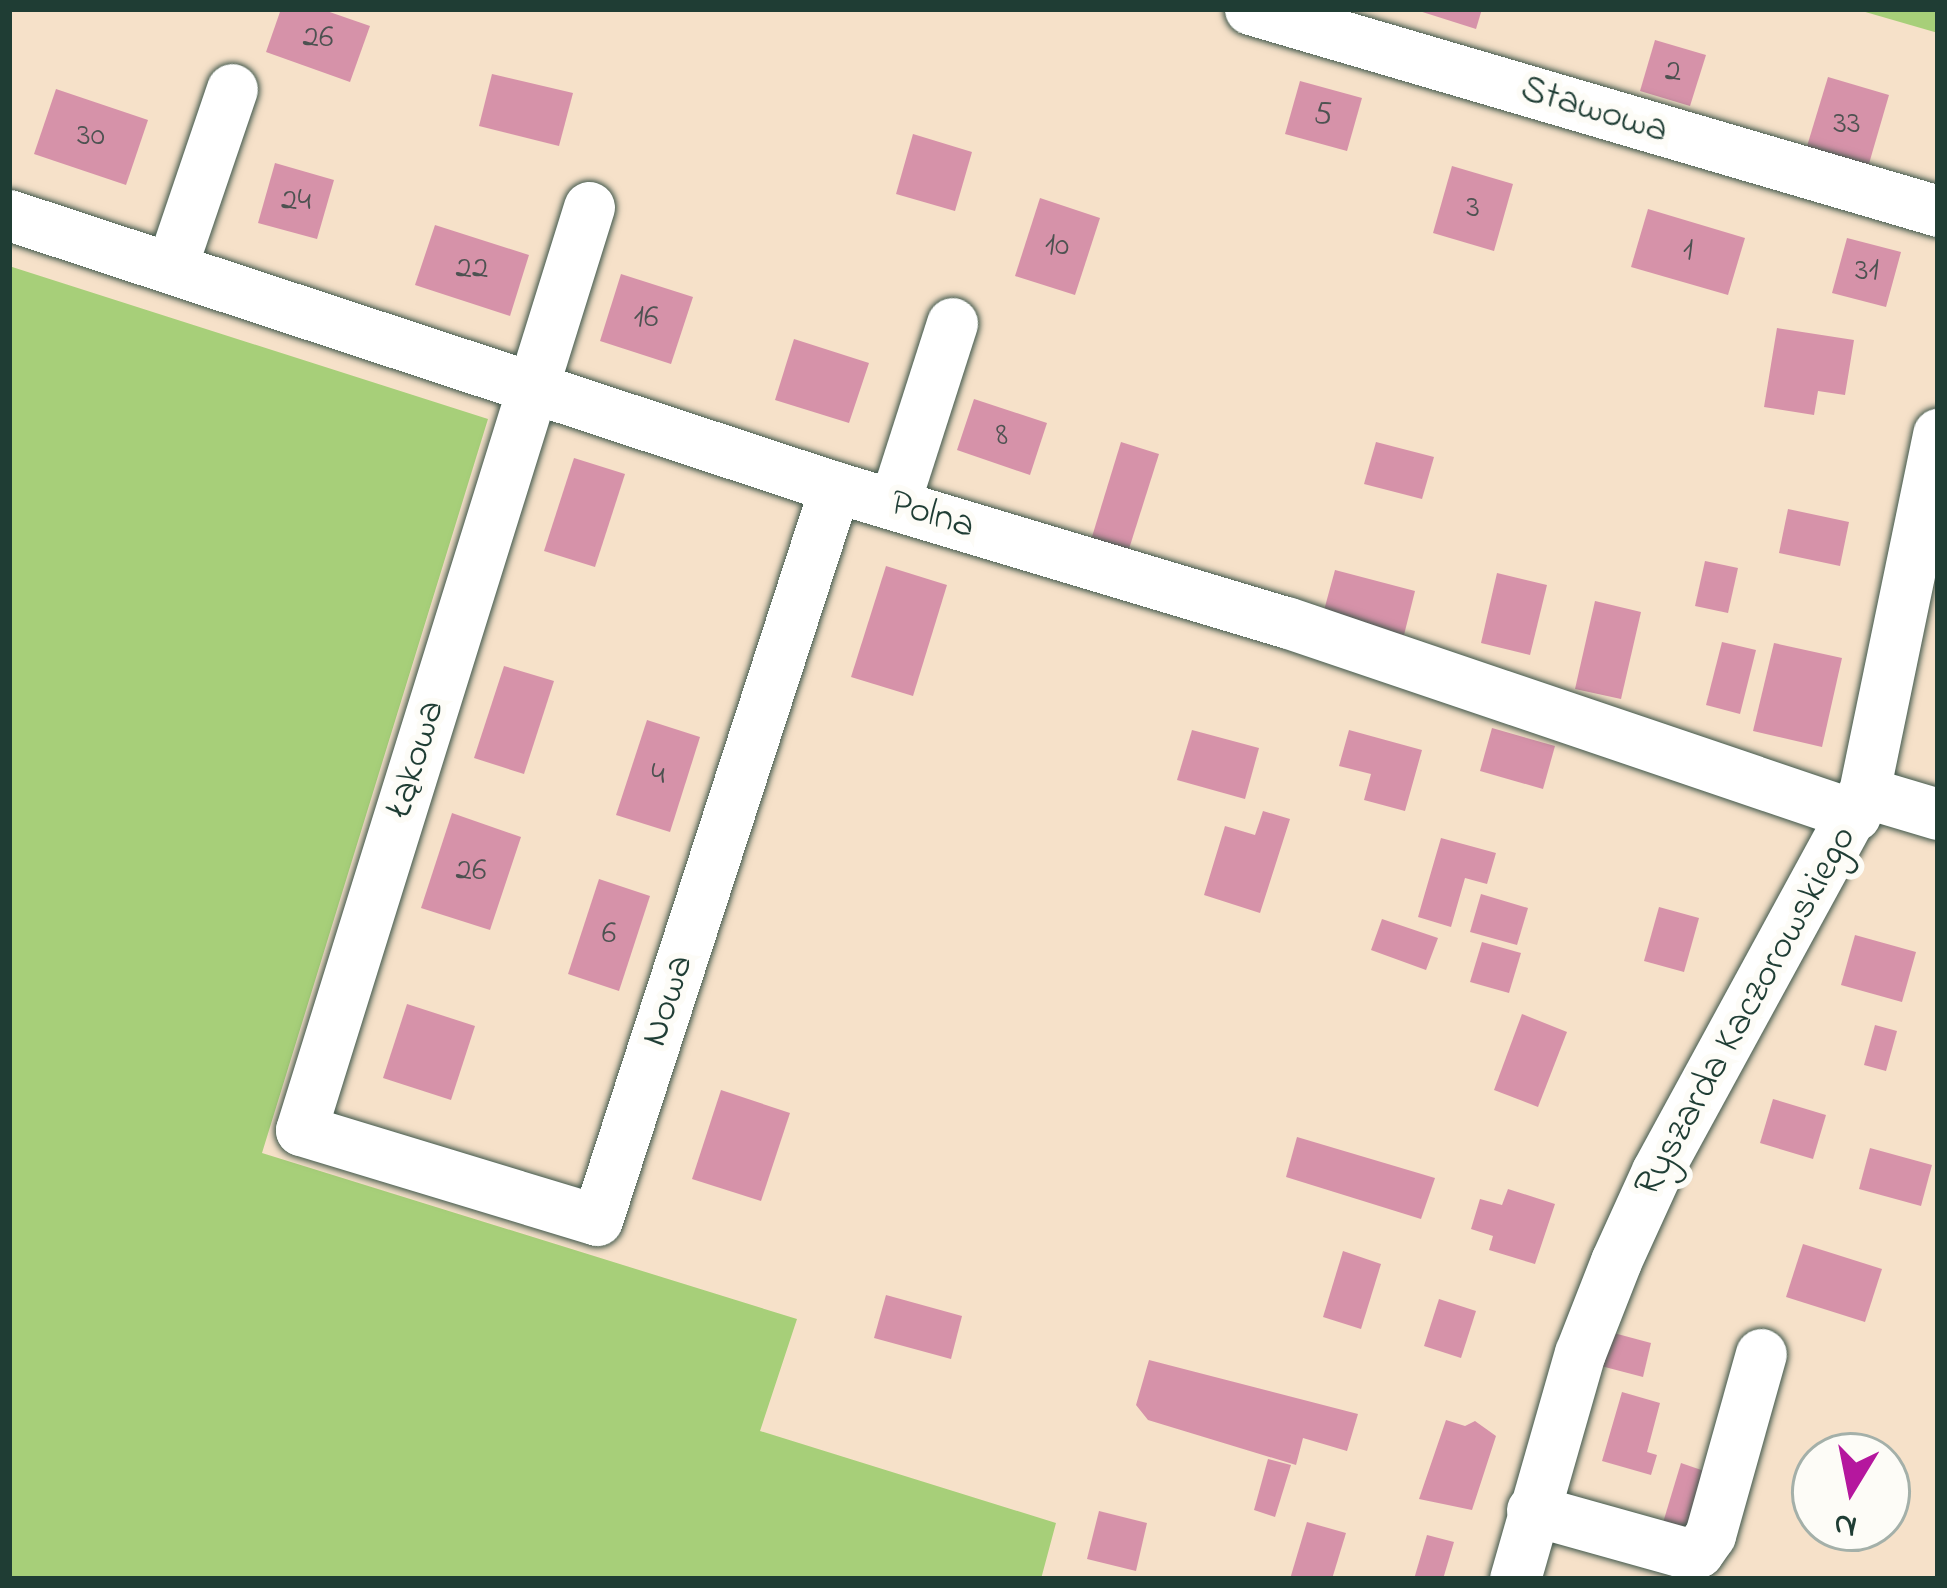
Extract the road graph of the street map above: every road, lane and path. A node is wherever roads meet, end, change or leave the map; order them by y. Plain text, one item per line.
1 (1250, 9) edge
2 (232, 89) dead end
3 (589, 207) dead end
4 (1938, 211) edge
5 (9, 215) edge
6 (171, 268) junction
7 (952, 323) dead end
8 (532, 388) junction
9 (1938, 434) edge
10 (836, 487) junction
11 (894, 504) junction
12 (1860, 803) junction
13 (1938, 814) edge
14 (302, 1130) joint
15 (1761, 1354) dead end
16 (1532, 1510) junction
17 (1515, 1579) edge

1 - 4 street, Stawowa
2 - 6 street
3 - 8 street, Łąkowa
5 - 6 street, Polna
6 - 8 street, Polna
7 - 11 street
8 - 10 street, Polna
8 - 14 street, Łąkowa
9 - 12 street, Ryszarda Kaczorowskiego
10 - 11 street, Polna
10 - 14 street, Nowa
11 - 12 street, Polna
12 - 13 street, Polna
12 - 16 street, Ryszarda Kaczorowskiego
15 - 16 street
16 - 17 street, Ryszarda Kaczorowskiego

